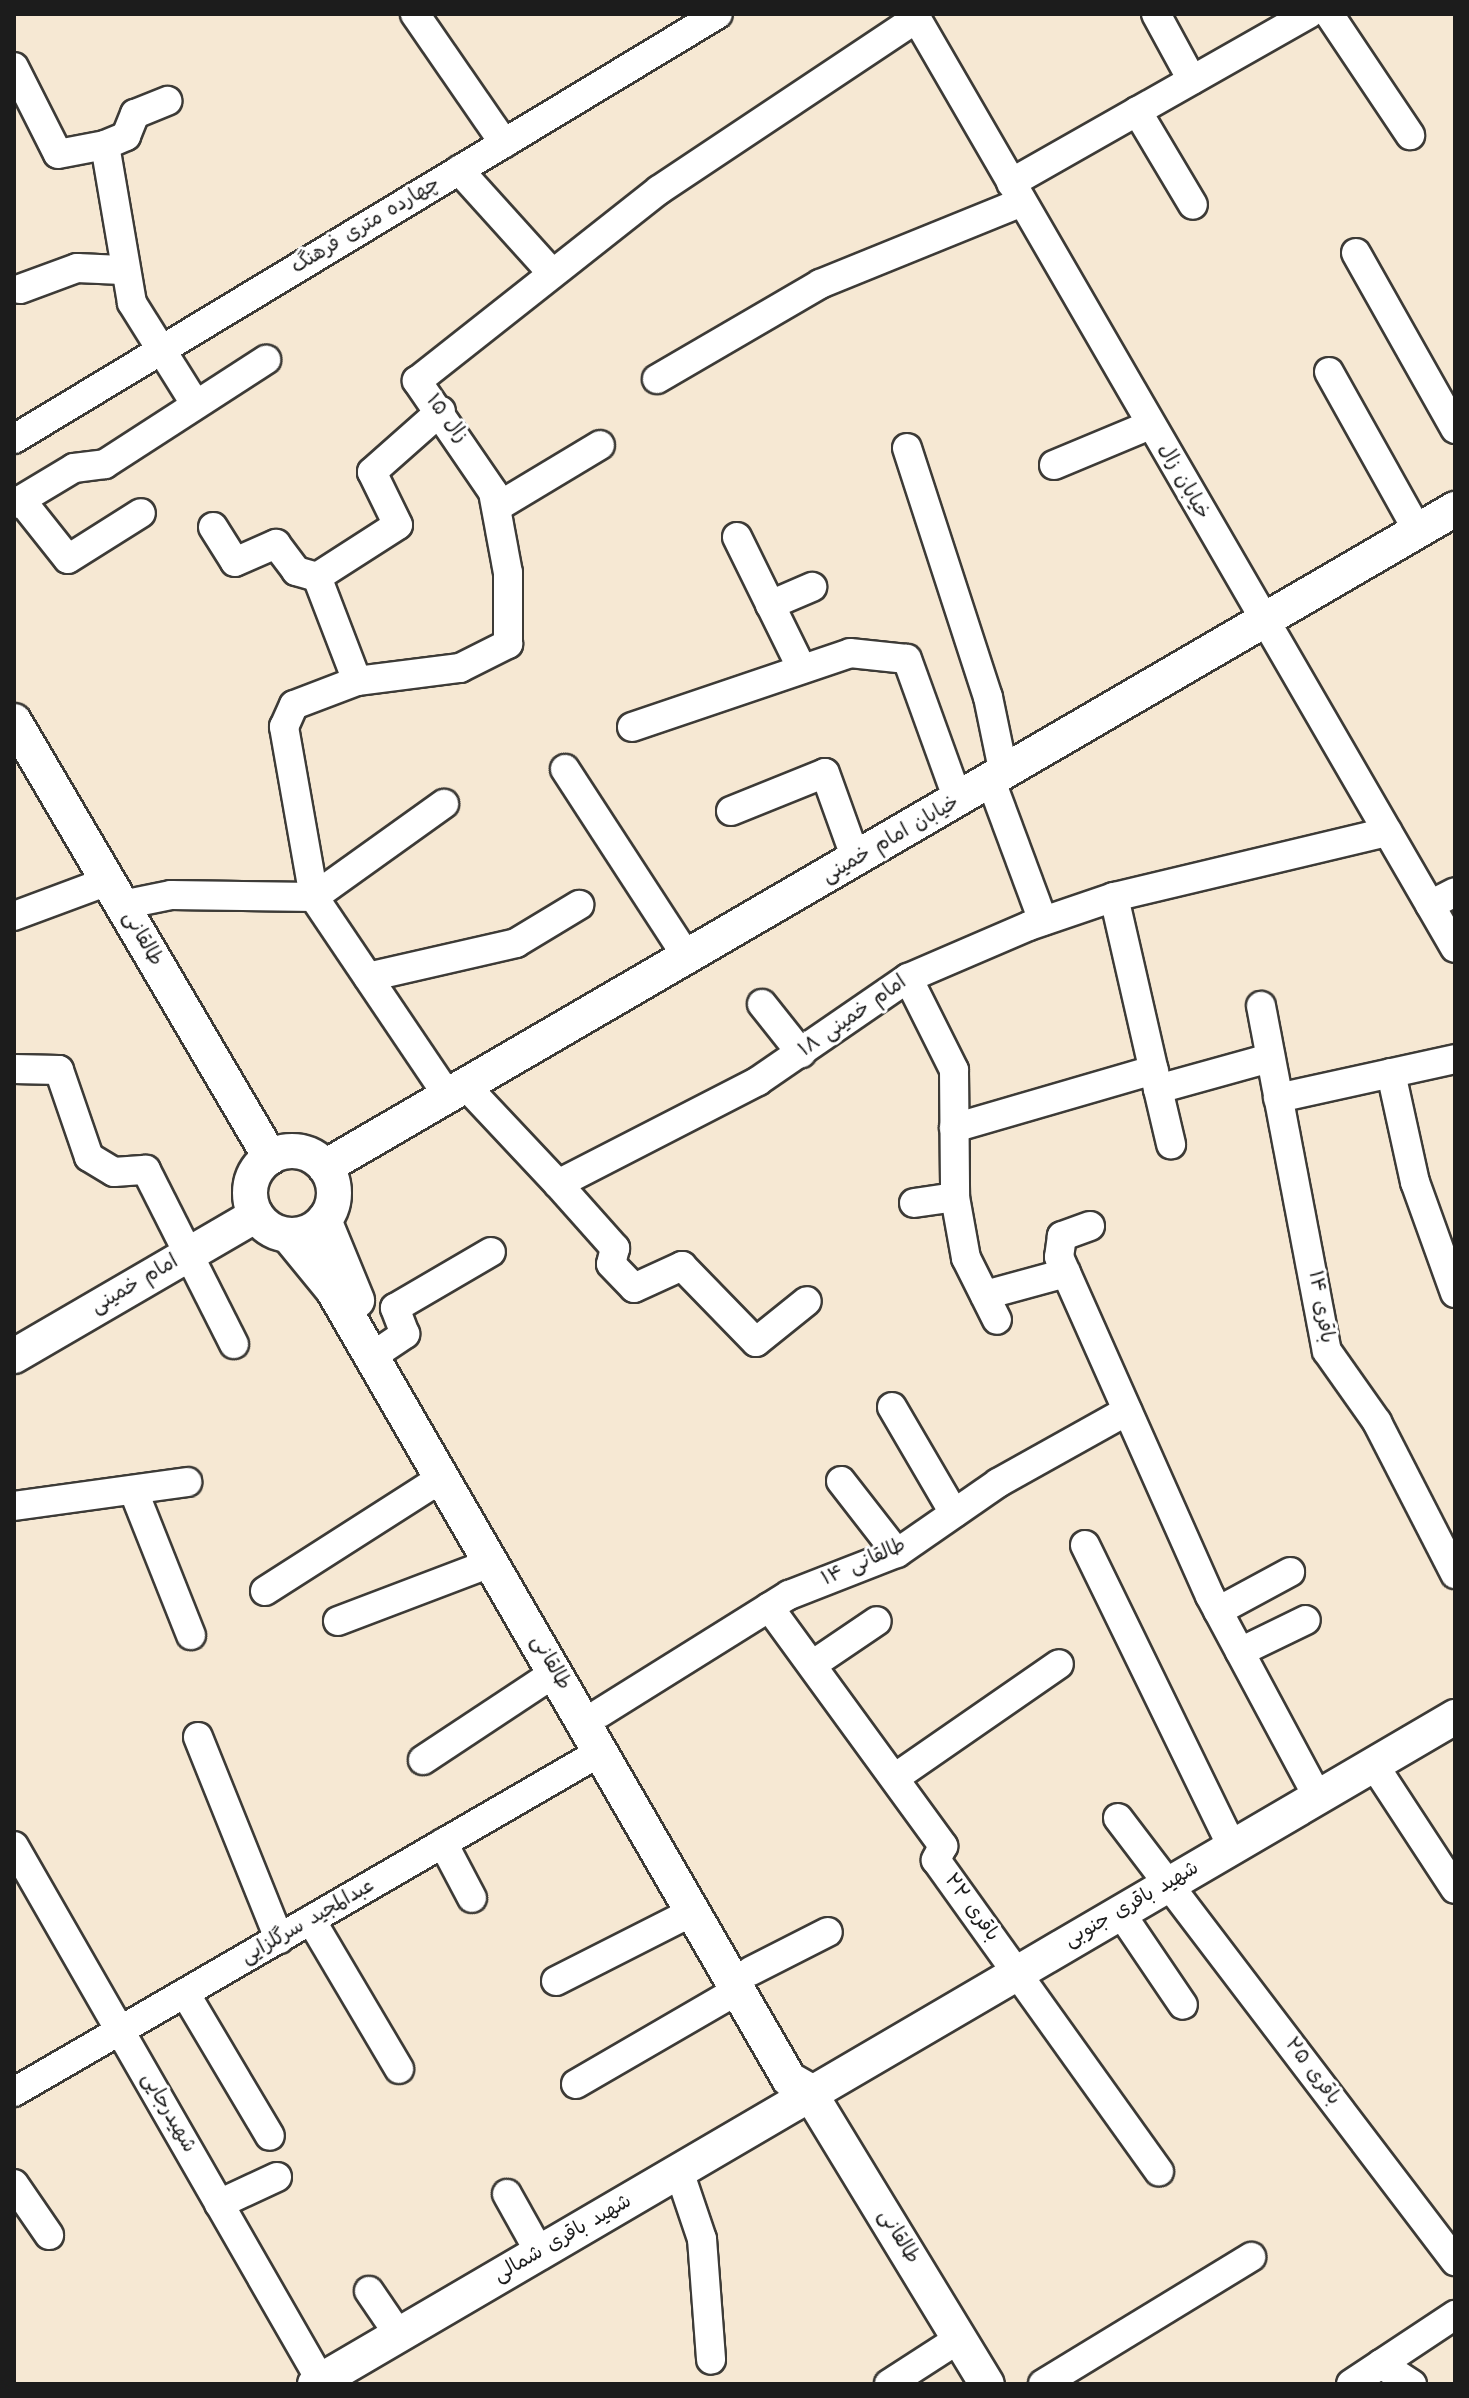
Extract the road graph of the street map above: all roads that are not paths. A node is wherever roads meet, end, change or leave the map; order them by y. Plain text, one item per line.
1 (415, 14) edge
2 (718, 14) edge
3 (1156, 14) edge
4 (1309, 14) edge
5 (1329, 14) edge
6 (916, 16) edge
7 (14, 67) edge
8 (1192, 80) junction
9 (167, 101) dead end
10 (1137, 111) junction
11 (1410, 135) dead end
12 (504, 143) junction
13 (105, 145) junction
14 (459, 170) junction
15 (1017, 192) junction
16 (1193, 205) dead end
17 (1356, 253) dead end
18 (122, 270) junction
19 (552, 273) junction
20 (20, 289) dead end
21 (160, 351) junction
22 (266, 360) dead end
23 (1329, 372) dead end
24 (657, 379) dead end
25 (194, 402) junction
26 (441, 411) junction
27 (1150, 425) junction
28 (1455, 429) edge
29 (14, 439) edge
30 (600, 445) dead end
31 (907, 448) dead end
32 (1054, 465) dead end
33 (18, 502) edge
34 (497, 507) junction
35 (1455, 509) edge
36 (141, 513) dead end
37 (213, 527) dead end
38 (1418, 531) junction
39 (737, 537) dead end
40 (317, 577) junction
41 (812, 587) dead end
42 (770, 605) junction
43 (1264, 623) junction
44 (802, 669) junction
45 (357, 681) junction
46 (14, 721) edge
47 (632, 727) dead end
48 (565, 769) dead end
49 (998, 778) junction
50 (958, 800) junction
51 (444, 804) dead end
52 (731, 811) dead end
53 (1387, 832) junction
54 (856, 859) junction
55 (1455, 892) edge
56 (115, 893) junction
57 (314, 897) junction
58 (1114, 897) junction
59 (579, 905) dead end
60 (1430, 905) junction
61 (14, 916) edge
62 (1043, 921) junction
63 (1455, 948) edge
64 (687, 957) junction
65 (368, 977) junction
66 (908, 978) junction
67 (762, 1004) dead end
68 (1261, 1006) dead end
69 (801, 1053) junction
70 (1270, 1058) junction
71 (1455, 1059) edge
72 (14, 1069) edge
73 (1391, 1073) junction
74 (1156, 1080) junction
75 (457, 1091) junction
76 (1278, 1098) junction
77 (954, 1128) junction
78 (1171, 1144) dead end
79 (270, 1157) junction
80 (325, 1167) junction
81 (558, 1184) junction
82 (955, 1197) junction
83 (914, 1203) dead end
84 (256, 1215) junction
85 (324, 1220) junction
86 (1090, 1226) dead end
87 (288, 1235) junction
88 (192, 1252) junction
89 (491, 1252) dead end
90 (1066, 1273) junction
91 (1455, 1293) edge
92 (807, 1301) dead end
93 (234, 1344) dead end
94 (383, 1349) junction
95 (14, 1356) edge
96 (892, 1407) dead end
97 (1127, 1411) junction
98 (442, 1478) junction
99 (841, 1481) dead end
100 (187, 1482) dead end
101 (134, 1492) junction
102 (14, 1506) edge
103 (954, 1513) junction
104 (1085, 1545) dead end
105 (897, 1553) junction
106 (491, 1563) junction
107 (1290, 1572) dead end
108 (1455, 1574) edge
109 (265, 1591) dead end
110 (769, 1607) junction
111 (1218, 1611) junction
112 (1306, 1620) dead end
113 (338, 1621) dead end
114 (877, 1621) dead end
115 (191, 1635) dead end
116 (1240, 1652) junction
117 (1059, 1664) dead end
118 (812, 1665) junction
119 (556, 1672) junction
120 (600, 1713) junction
121 (1455, 1717) edge
122 (198, 1737) dead end
123 (602, 1751) junction
124 (423, 1760) dead end
125 (1374, 1765) junction
126 (896, 1777) junction
127 (1318, 1797) junction
128 (1118, 1818) dead end
129 (443, 1843) junction
130 (14, 1846) edge
131 (1232, 1847) junction
132 (1168, 1884) junction
133 (1455, 1889) edge
134 (472, 1898) dead end
135 (694, 1911) junction
136 (1120, 1912) junction
137 (311, 1920) junction
138 (828, 1932) dead end
139 (279, 1939) junction
140 (1018, 1971) junction
141 (745, 1980) junction
142 (556, 1981) dead end
143 (185, 1993) junction
144 (1183, 2005) dead end
145 (120, 2031) junction
146 (399, 2069) dead end
147 (576, 2084) dead end
148 (808, 2090) junction
149 (14, 2092) edge
150 (270, 2136) dead end
151 (679, 2171) junction
152 (1159, 2171) dead end
153 (277, 2177) dead end
154 (14, 2184) edge
155 (507, 2194) dead end
156 (219, 2204) junction
157 (49, 2235) dead end
158 (540, 2253) junction
159 (1251, 2257) dead end
160 (1455, 2261) edge
161 (369, 2291) dead end
162 (1455, 2315) edge
163 (399, 2335) junction
164 (960, 2338) junction
165 (711, 2360) dead end
166 (1381, 2364) junction
167 (318, 2382) edge
168 (889, 2384) edge
169 (987, 2384) edge
170 (1043, 2384) edge
171 (1351, 2384) edge
172 (1412, 2384) edge

1 - 12 street
2 - 12 street, چهارده متری فرهنگ
3 - 8 street
4 - 8 street
5 - 11 street
6 - 15 street, خیابان زال
6 - 19 street, زال ۱۵
7 - 13 street
8 - 10 street
9 - 13 street
10 - 15 street
10 - 16 street
12 - 14 street, چهارده متری فرهنگ
13 - 18 street
14 - 19 street
14 - 21 street, چهارده متری فرهنگ
15 - 24 street
15 - 27 street, خیابان زال
17 - 28 street
18 - 20 street
18 - 21 street
19 - 26 street, زال ۱۵
21 - 25 street
21 - 29 street, چهارده متری فرهنگ
22 - 25 street
23 - 38 street
25 - 33 street
26 - 34 street, زال ۱۵
26 - 40 street
27 - 32 street
27 - 43 street, خیابان زال
30 - 34 street
31 - 49 street
33 - 36 street
34 - 45 street, زال ۱۵
35 - 38 main road, خیابان امام خمینی
37 - 40 street
38 - 43 main road, خیابان امام خمینی
39 - 42 street
40 - 45 street
41 - 42 street
42 - 44 street
43 - 49 main road, خیابان امام خمینی
43 - 53 street, خیابان زال
44 - 47 street
44 - 50 street
45 - 57 street, زال ۱۵
46 - 56 main road, طالقانی
48 - 64 street
49 - 50 main road, خیابان امام خمینی
49 - 62 street
50 - 54 main road, خیابان امام خمینی
51 - 57 street
52 - 54 street
53 - 58 street, امام خمینی ۱۸
53 - 60 street, خیابان زال
54 - 64 main road, خیابان امام خمینی
55 - 60 street
56 - 57 street
56 - 61 street
56 - 79 main road, طالقانی
57 - 65 street
58 - 62 street, امام خمینی ۱۸
58 - 74 street
59 - 65 street
60 - 63 street, خیابان زال
62 - 66 street, امام خمینی ۱۸
64 - 75 main road, خیابان امام خمینی
65 - 75 street
66 - 69 street, امام خمینی ۱۸
66 - 77 street
67 - 69 street
68 - 70 street, باقری ۱۴
69 - 81 street, امام خمینی ۱۸
70 - 74 street
70 - 76 street, باقری ۱۴
71 - 73 street
72 - 88 street
73 - 76 street
73 - 91 street
74 - 77 street
74 - 78 street
75 - 80 main road, خیابان امام خمینی
75 - 81 street
76 - 108 street, باقری ۱۴
77 - 82 street
79 - 80 main road
79 - 84 main road
80 - 85 main road
81 - 92 street
82 - 83 street
82 - 90 street
84 - 87 main road
84 - 88 main road, امام خمینی
85 - 87 main road
85 - 94 main road, طالقانی
86 - 90 street
87 - 98 main road, طالقانی
88 - 93 street
88 - 95 main road, امام خمینی
89 - 94 street
90 - 97 street
94 - 120 main road, طالقانی
96 - 103 street
97 - 103 street, طالقانی ۱۴
97 - 111 street
98 - 106 main road, طالقانی
98 - 109 street
99 - 105 street
100 - 101 street
101 - 102 street
101 - 115 street
103 - 105 street, طالقانی ۱۴
104 - 131 street
105 - 110 street, طالقانی ۱۴
106 - 113 street
106 - 119 main road, طالقانی
107 - 111 street
110 - 118 street, باقری ۲۲
110 - 120 street, طالقانی ۱۴
111 - 116 street
112 - 116 street
114 - 118 street
116 - 127 street
117 - 126 street
118 - 126 street, باقری ۲۲
119 - 123 main road, طالقانی
119 - 124 street
120 - 141 main road, طالقانی
121 - 125 main road, شهید باقری جنوبی
122 - 139 street
123 - 129 street, عبدالمجید سرگلزایی
123 - 135 main road, طالقانی
125 - 127 main road, شهید باقری جنوبی
125 - 133 street
126 - 140 street, باقری ۲۲
127 - 131 main road, شهید باقری جنوبی
128 - 132 street, باقری ۲۵
129 - 134 street
129 - 137 street, عبدالمجید سرگلزایی
130 - 145 street, شهیدرجایی
131 - 132 main road, شهید باقری جنوبی
132 - 136 main road, شهید باقری جنوبی
132 - 160 street, باقری ۲۵
135 - 141 main road, طالقانی
135 - 142 street
136 - 140 main road, شهید باقری جنوبی
136 - 144 street
137 - 139 street, عبدالمجید سرگلزایی
137 - 146 street
138 - 141 street
139 - 143 street, عبدالمجید سرگلزایی
140 - 148 main road, شهید باقری جنوبی
140 - 152 street, باقری ۲۲
141 - 147 street
141 - 148 main road, طالقانی
143 - 145 street, عبدالمجید سرگلزایی
143 - 150 street
145 - 149 street, عبدالمجید سرگلزایی
145 - 156 street, شهیدرجایی
148 - 151 main road, شهید باقری شمالی
148 - 164 main road, طالقانی
151 - 158 main road, شهید باقری شمالی
151 - 165 street
153 - 156 street
154 - 157 street
155 - 158 street
156 - 167 street, شهیدرجایی
158 - 163 main road, شهید باقری شمالی
159 - 170 street
161 - 163 street
162 - 166 street
163 - 167 main road, شهید باقری شمالی
164 - 168 street
164 - 169 main road, طالقانی
166 - 171 street
166 - 172 street

